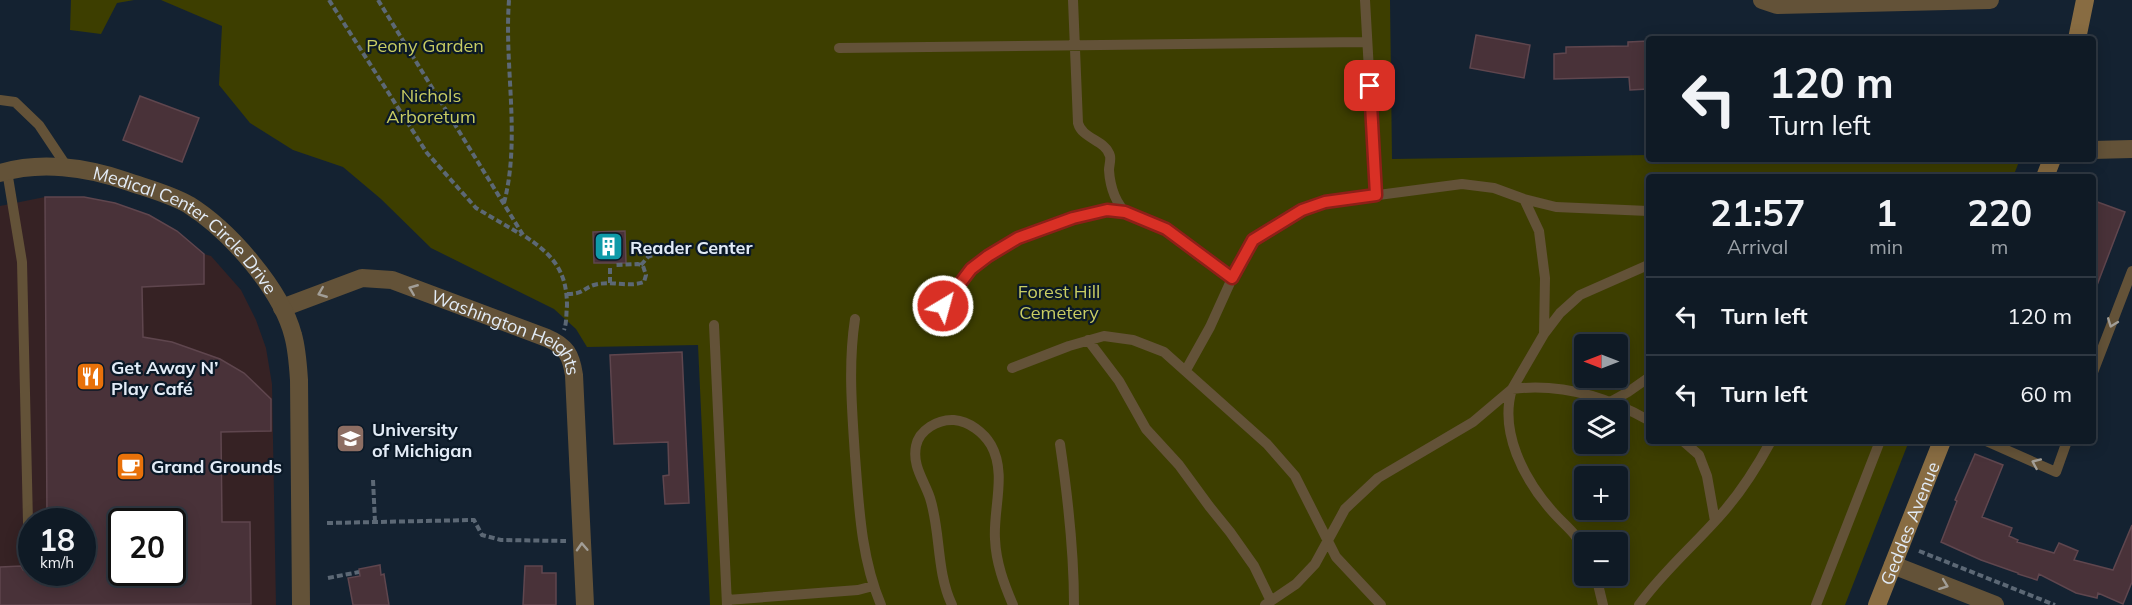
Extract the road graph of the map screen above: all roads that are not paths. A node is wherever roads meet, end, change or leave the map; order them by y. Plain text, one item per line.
1 (1073, 0) edge
2 (1365, 0) edge
3 (1762, 0) edge
4 (1990, 0) edge
5 (2085, 0) edge
6 (2079, 36) edge
7 (1367, 42) junction
8 (1075, 45) junction
9 (839, 48) dead end
10 (0, 100) edge
11 (2132, 149) edge
12 (2096, 150) edge
13 (67, 167) junction
14 (3, 172) edge
15 (1376, 195) junction
16 (1524, 200) junction
17 (1646, 211) edge
18 (1125, 212) junction
19 (1646, 266) edge
20 (2132, 271) edge
21 (1232, 278) junction
22 (943, 306) dead end
23 (282, 308) junction
24 (855, 318) dead end
25 (714, 325) dead end
26 (1544, 334) junction
27 (1088, 340) junction
28 (2096, 365) edge
29 (1012, 368) dead end
30 (1186, 370) junction
31 (1646, 379) edge
32 (1512, 389) junction
33 (1604, 400) edge
34 (1613, 400) edge
35 (1628, 409) edge
36 (1646, 419) edge
37 (1060, 444) dead end
38 (1686, 444) edge
39 (1770, 444) edge
40 (1879, 444) edge
41 (1941, 444) edge
42 (1993, 444) edge
43 (2066, 444) edge
44 (28, 508) edge
45 (1714, 521) junction
46 (1574, 532) edge
47 (1328, 539) junction
48 (1893, 566) junction
49 (873, 586) junction
50 (1598, 586) edge
51 (727, 603) edge
52 (1268, 603) edge
53 (301, 605) edge
54 (585, 605) edge
55 (881, 605) edge
56 (952, 605) edge
57 (1013, 605) edge
58 (1074, 605) edge
59 (1381, 605) edge
60 (1603, 605) edge
61 (1639, 605) edge
62 (1816, 605) edge
63 (1877, 605) edge
64 (1995, 605) edge

1 - 8 lane
2 - 7 lane
3 - 4 street
5 - 6 main road
7 - 8 lane
7 - 15 lane
8 - 9 lane
8 - 18 lane
10 - 13 lane
11 - 12 street
13 - 14 street, Medical Center Circle Drive
13 - 23 street, Medical Center Circle Drive
14 - 44 lane
15 - 16 lane
15 - 21 lane
16 - 17 lane
16 - 26 lane
18 - 21 lane
18 - 22 lane
19 - 26 lane
20 -> 28 lane
21 - 30 lane
23 - 53 street, Medical Center Circle Drive
54 -> 23 street, Washington Heights
24 - 49 lane
25 - 51 lane
26 - 32 lane
27 - 29 lane
27 - 30 lane
27 - 52 lane
30 - 47 lane
31 - 34 lane
32 - 33 lane
32 - 46 lane
32 - 47 lane
35 - 36 lane
37 - 58 lane
38 - 45 lane
39 - 45 lane
40 - 62 lane
41 - 48 main road, Geddes Avenue
43 -> 42 lane
45 - 61 lane
47 - 52 lane
47 - 59 lane
48 - 63 main road, Geddes Avenue
48 -> 64 street
49 - 51 lane
49 - 55 lane
50 - 60 lane
56 - 57 lane

